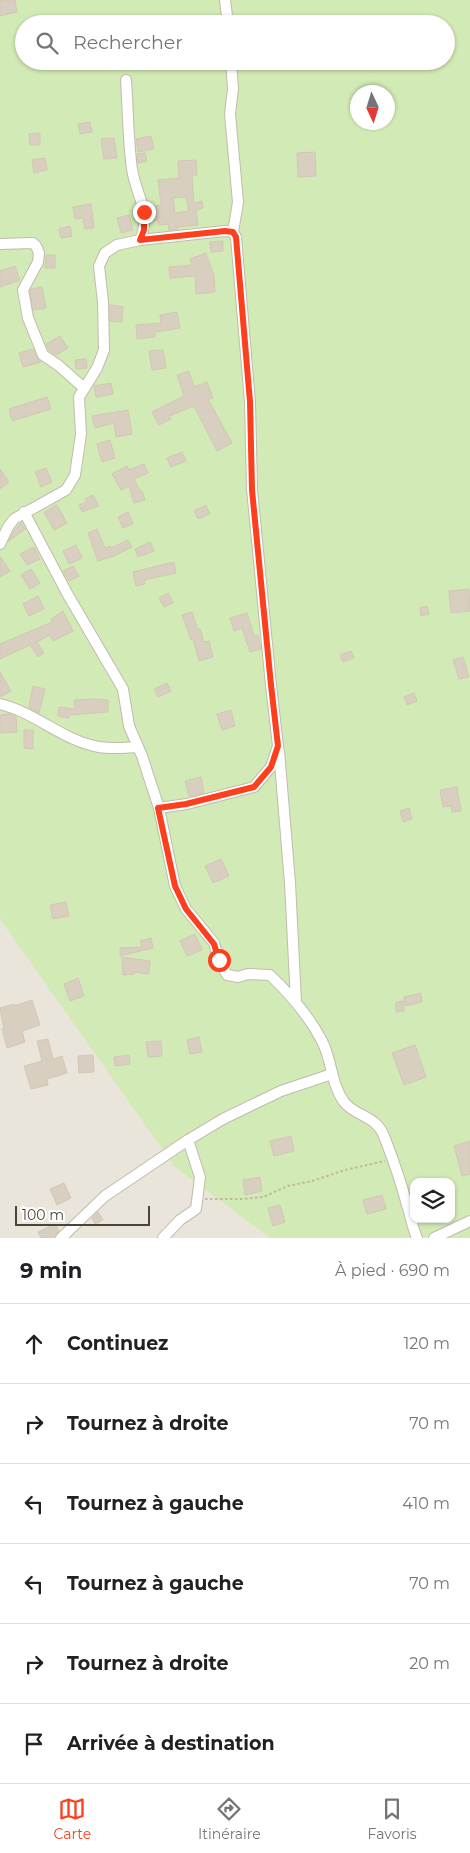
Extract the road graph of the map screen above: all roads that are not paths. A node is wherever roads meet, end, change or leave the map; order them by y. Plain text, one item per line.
1 (225, 0) edge
2 (227, 15) edge
3 (232, 70) edge
4 (126, 80) dead end
5 (233, 232) junction
6 (140, 240) junction
7 (0, 244) edge
8 (84, 388) junction
9 (24, 512) junction
10 (0, 544) edge
11 (0, 704) edge
12 (278, 746) junction
13 (138, 747) junction
14 (158, 808) junction
15 (296, 1002) junction
16 (332, 1074) junction
17 (188, 1140) junction
18 (470, 1220) edge
19 (61, 1238) edge
20 (163, 1238) edge
21 (417, 1238) edge
22 (434, 1238) edge

1 - 2 street
3 - 5 street
4 - 6 street
5 - 6 street
5 - 12 street
6 - 8 street
7 - 8 street
8 - 9 street
9 - 10 street
9 - 13 street
11 - 13 street
12 - 14 street
12 - 15 street
13 - 14 street
14 - 15 street
15 - 16 street
16 - 17 street
16 - 21 street
17 - 19 street
17 - 20 street
18 - 22 street

